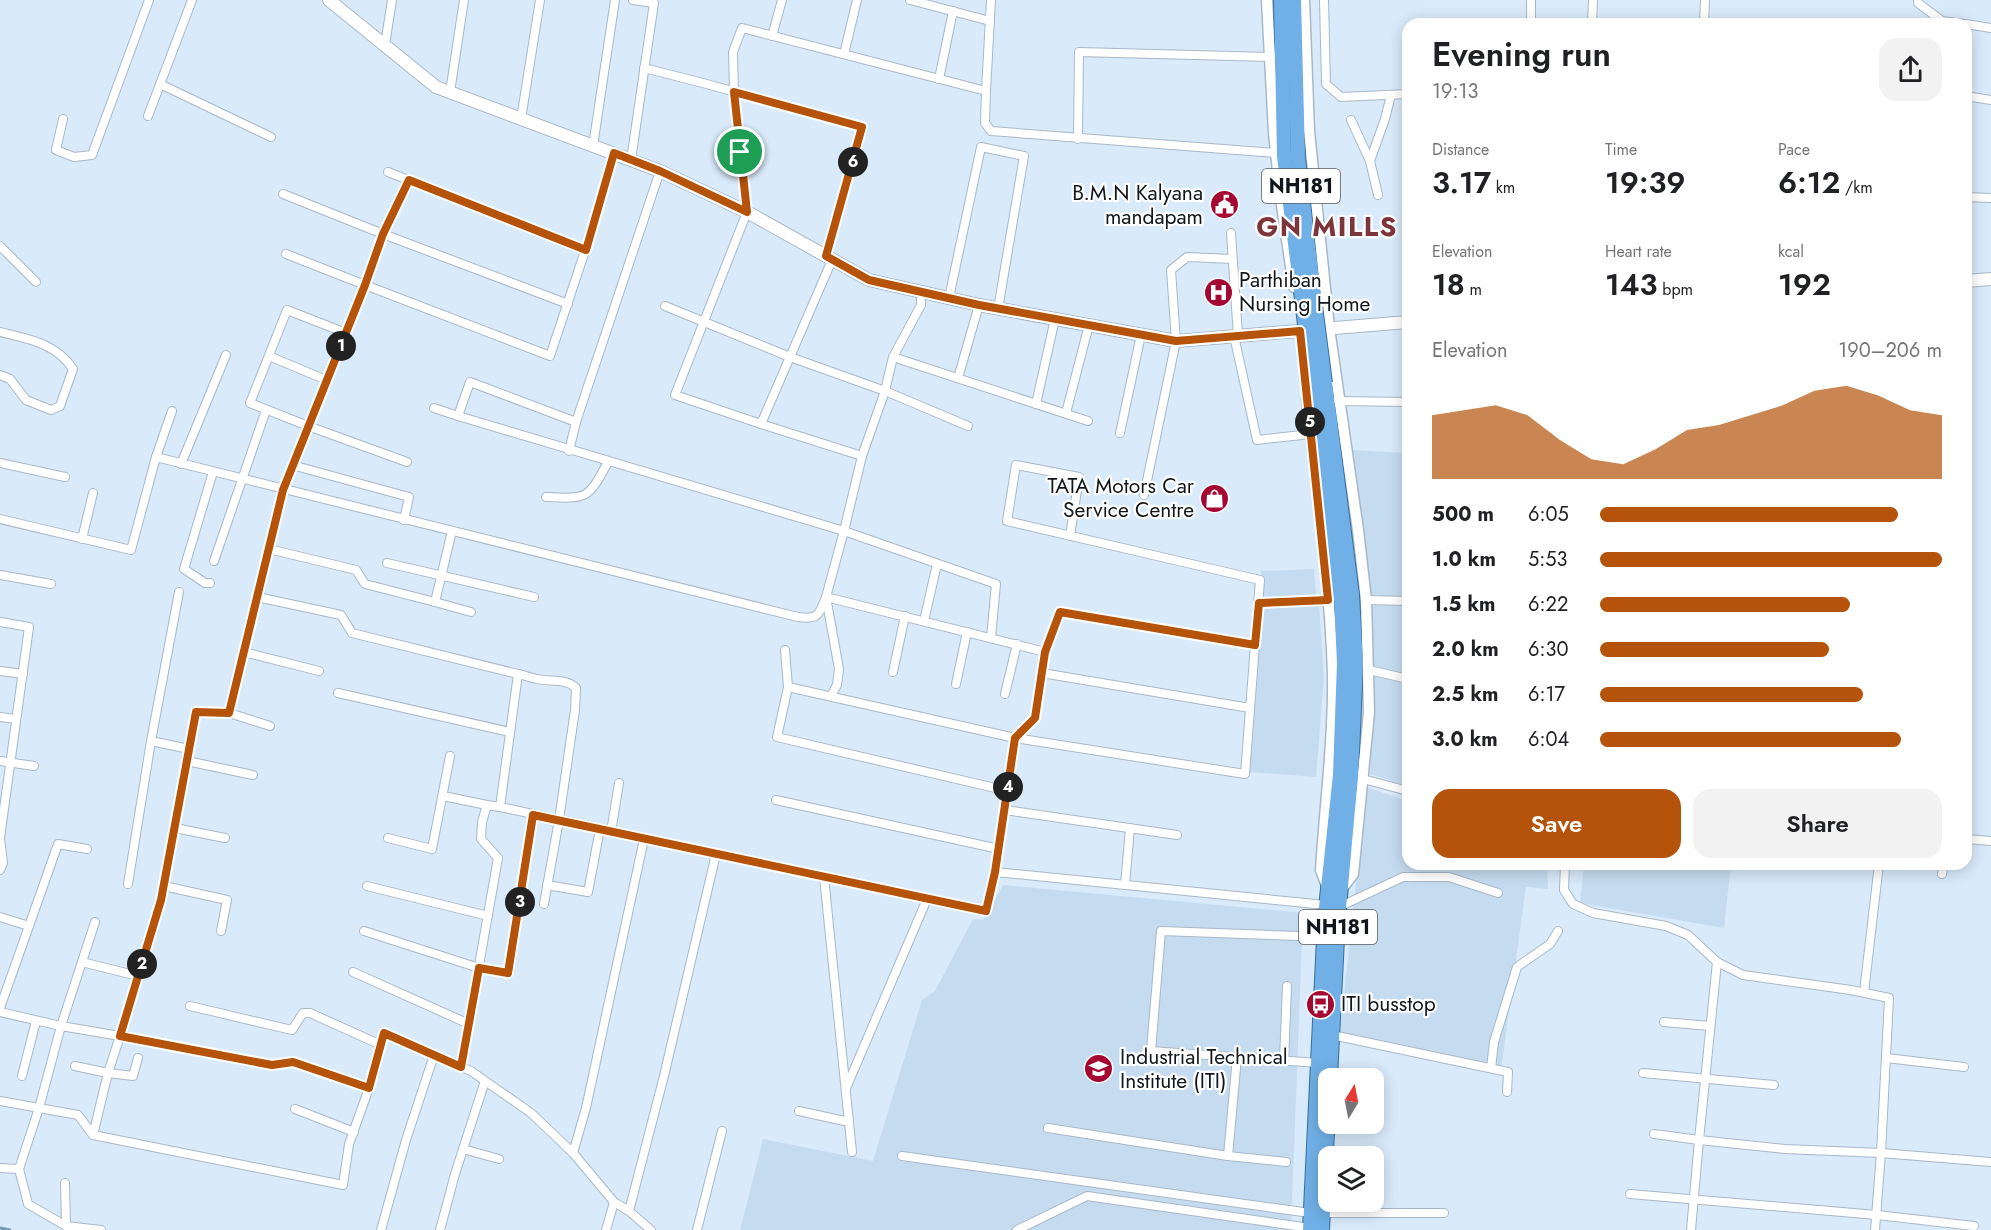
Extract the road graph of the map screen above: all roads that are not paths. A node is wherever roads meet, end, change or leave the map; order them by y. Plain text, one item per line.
1 (149, 0) edge
2 (192, 0) edge
3 (329, 0) edge
4 (392, 0) edge
5 (464, 0) edge
6 (540, 0) edge
7 (615, 0) edge
8 (633, 0) edge
9 (782, 0) edge
10 (857, 0) edge
11 (909, 0) edge
12 (991, 0) edge
13 (1267, 0) edge
14 (1281, 0) edge
15 (1294, 0) edge
16 (1305, 0) edge
17 (1324, 0) edge
18 (1531, 0) edge
19 (1593, 0) edge
20 (1705, 0) edge
21 (1918, 0) edge
22 (953, 11) junction
23 (1531, 18) edge
24 (1592, 18) edge
25 (1704, 18) edge
26 (1938, 18) edge
27 (990, 21) junction
28 (1972, 25) edge
29 (1991, 28) edge
30 (772, 36) junction
31 (385, 45) junction
32 (844, 54) junction
33 (1270, 57) junction
34 (644, 68) junction
35 (939, 78) junction
36 (709, 80) dead end
37 (160, 84) junction
38 (986, 91) junction
39 (450, 92) junction
40 (734, 92) junction
41 (1402, 94) edge
42 (1391, 95) junction
43 (1972, 97) edge
44 (1991, 100) edge
45 (148, 116) dead end
46 (63, 119) dead end
47 (520, 119) junction
48 (1351, 120) dead end
49 (271, 137) dead end
50 (1078, 139) junction
51 (593, 146) junction
52 (614, 153) junction
53 (1276, 153) junction
54 (630, 160) junction
55 (1370, 161) junction
56 (660, 171) junction
57 (388, 172) dead end
58 (409, 180) junction
59 (283, 194) dead end
60 (1378, 195) dead end
61 (1972, 197) edge
62 (1991, 198) edge
63 (747, 212) junction
64 (1231, 233) dead end
65 (383, 234) junction
66 (0, 246) edge
67 (586, 250) junction
68 (286, 254) dead end
69 (829, 258) junction
70 (1232, 260) junction
71 (1991, 279) edge
72 (1972, 281) edge
73 (36, 282) dead end
74 (365, 285) junction
75 (921, 292) junction
76 (949, 298) junction
77 (568, 304) junction
78 (979, 305) junction
79 (665, 306) dead end
80 (998, 309) junction
81 (1055, 319) junction
82 (704, 320) junction
83 (1402, 322) edge
84 (1089, 325) junction
85 (1329, 328) junction
86 (1300, 331) junction
87 (0, 332) edge
88 (346, 333) junction
89 (1141, 335) junction
90 (1236, 336) junction
91 (1176, 341) junction
92 (226, 355) dead end
93 (269, 356) junction
94 (790, 357) junction
95 (893, 357) junction
96 (0, 375) edge
97 (958, 378) junction
98 (326, 380) junction
99 (885, 391) junction
100 (1338, 401) junction
101 (1402, 402) edge
102 (1036, 404) junction
103 (434, 408) dead end
104 (266, 410) junction
105 (172, 411) dead end
106 (1066, 413) junction
107 (458, 416) junction
108 (1088, 421) dead end
109 (576, 422) junction
110 (761, 424) junction
111 (308, 426) junction
112 (968, 426) dead end
113 (1120, 433) dead end
114 (1311, 434) junction
115 (569, 451) junction
116 (862, 456) junction
117 (156, 457) junction
118 (407, 462) dead end
119 (608, 462) junction
120 (0, 463) edge
121 (181, 464) junction
122 (292, 465) junction
123 (213, 472) junction
124 (65, 477) dead end
125 (241, 479) junction
126 (283, 490) junction
127 (93, 494) dead end
128 (1144, 495) dead end
129 (546, 497) dead end
130 (0, 519) edge
131 (404, 520) junction
132 (452, 531) junction
133 (844, 531) junction
134 (1070, 536) junction
135 (82, 539) junction
136 (269, 549) junction
137 (214, 561) dead end
138 (387, 563) dead end
139 (937, 564) junction
140 (0, 575) edge
141 (441, 575) junction
142 (210, 583) dead end
143 (51, 584) dead end
144 (179, 592) dead end
145 (257, 597) junction
146 (534, 597) dead end
147 (826, 597) junction
148 (1328, 600) junction
149 (1366, 600) junction
150 (1402, 601) edge
151 (435, 602) junction
152 (1259, 603) junction
153 (471, 612) dead end
154 (905, 616) junction
155 (924, 621) junction
156 (0, 622) edge
157 (1349, 629) junction
158 (967, 632) junction
159 (992, 638) junction
160 (1017, 644) junction
161 (1255, 645) junction
162 (785, 650) dead end
163 (244, 651) junction
164 (1045, 652) junction
165 (1369, 670) junction
166 (0, 671) edge
167 (319, 671) dead end
168 (892, 672) dead end
169 (1042, 673) junction
170 (23, 674) junction
171 (518, 674) junction
172 (1402, 678) edge
173 (956, 684) dead end
174 (788, 687) junction
175 (338, 693) dead end
176 (1005, 694) dead end
177 (831, 696) junction
178 (1250, 708) junction
179 (229, 713) junction
180 (0, 717) edge
181 (16, 719) junction
182 (270, 726) dead end
183 (510, 732) junction
184 (1015, 738) junction
185 (151, 741) junction
186 (189, 749) junction
187 (450, 756) dead end
188 (0, 761) edge
189 (187, 761) junction
190 (10, 762) junction
191 (34, 766) dead end
192 (253, 776) dead end
193 (1363, 779) junction
194 (619, 783) dead end
195 (1402, 789) edge
196 (1008, 790) junction
197 (443, 796) junction
198 (776, 801) dead end
199 (487, 805) junction
200 (500, 807) junction
201 (1005, 810) junction
202 (533, 815) junction
203 (559, 820) junction
204 (175, 828) junction
205 (1130, 828) junction
206 (600, 829) junction
207 (611, 832) junction
208 (1177, 835) dead end
209 (225, 838) dead end
210 (387, 838) dead end
211 (644, 838) junction
212 (1972, 839) edge
213 (1991, 841) edge
214 (87, 849) dead end
215 (999, 849) junction
216 (716, 854) junction
217 (0, 870) edge
218 (1564, 870) edge
219 (1878, 870) edge
220 (995, 872) junction
221 (824, 877) junction
222 (128, 884) dead end
223 (547, 885) junction
224 (1125, 885) junction
225 (164, 886) junction
226 (367, 886) dead end
227 (1334, 889) junction
228 (1498, 893) dead end
229 (927, 899) junction
230 (544, 904) dead end
231 (1332, 906) junction
232 (488, 916) junction
233 (0, 917) edge
234 (95, 922) dead end
235 (29, 926) junction
236 (1558, 930) dead end
237 (221, 931) dead end
238 (364, 931) dead end
239 (1324, 937) junction
240 (82, 962) junction
241 (1717, 962) junction
242 (479, 968) junction
243 (353, 972) dead end
244 (138, 976) junction
245 (1287, 986) dead end
246 (1864, 992) junction
247 (190, 1006) dead end
248 (0, 1010) edge
249 (36, 1020) junction
250 (1664, 1022) dead end
251 (469, 1024) junction
252 (61, 1026) junction
253 (1710, 1026) junction
254 (1332, 1035) junction
255 (120, 1036) junction
256 (381, 1045) junction
257 (434, 1055) junction
258 (1237, 1057) junction
259 (138, 1058) dead end
260 (1886, 1058) junction
261 (1284, 1060) junction
262 (1318, 1063) junction
263 (75, 1066) dead end
264 (461, 1067) junction
265 (1964, 1067) dead end
266 (1330, 1068) edge
267 (1491, 1068) junction
268 (108, 1072) junction
269 (1643, 1073) dead end
270 (22, 1076) dead end
271 (1705, 1078) junction
272 (485, 1081) junction
273 (1774, 1085) dead end
274 (369, 1088) junction
275 (846, 1088) junction
276 (1506, 1092) dead end
277 (0, 1101) edge
278 (39, 1108) junction
279 (295, 1109) dead end
280 (799, 1111) dead end
281 (849, 1122) junction
282 (1048, 1128) dead end
283 (722, 1131) dead end
284 (354, 1132) junction
285 (1324, 1134) edge
286 (1654, 1134) dead end
287 (93, 1135) junction
288 (1699, 1140) junction
289 (463, 1149) junction
290 (852, 1152) dead end
291 (573, 1153) junction
292 (1881, 1153) junction
293 (902, 1156) dead end
294 (1228, 1156) junction
295 (499, 1159) dead end
296 (1286, 1162) dead end
297 (1991, 1162) edge
298 (0, 1168) edge
299 (19, 1169) junction
300 (65, 1183) dead end
301 (1630, 1194) dead end
302 (1694, 1200) junction
303 (622, 1206) junction
304 (1316, 1213) junction
305 (1444, 1213) dead end
306 (1877, 1215) junction
307 (66, 1226) junction
308 (1974, 1226) dead end
309 (1314, 1229) edge
310 (101, 1230) edge
311 (381, 1230) edge
312 (440, 1230) edge
313 (606, 1230) edge
314 (651, 1230) edge
315 (697, 1230) edge
316 (1017, 1230) edge
317 (1691, 1230) edge
318 (1875, 1230) edge

1 - 46 street
2 - 37 street
3 - 31 main road
4 - 31 street
5 - 39 street
6 - 47 street
7 - 51 street
8 - 34 street
9 - 30 street
10 - 32 street
11 - 22 street
12 - 27 street
13 - 33 street
14 - 157 highway, NH181, bridge
15 - 157 highway, NH181, bridge
16 - 85 street
17 - 42 street
18 - 23 street
19 - 24 street
20 - 25 street
21 - 26 street
22 - 27 street
22 - 35 street
27 - 38 street
28 - 29 street
30 - 32 street
30 - 40 street
31 - 39 main road
32 - 35 street
33 - 50 street
33 - 53 street
34 - 40 street
34 - 54 street
35 - 38 street
36 - 40 street
37 - 45 street
37 - 49 street
38 - 50 street
39 - 47 main road
40 - 63 street
40 - 69 street
41 - 42 street
42 - 55 street
43 - 44 street
47 - 51 main road
48 - 55 street
50 - 53 street
51 - 52 main road
52 - 54 main road
52 - 67 street
53 - 86 street
54 - 56 main road
55 - 60 street
56 - 63 main road
56 - 109 street
57 - 58 street
58 - 65 street
58 - 67 street
59 - 65 street
61 - 62 street
63 - 69 main road
63 - 82 street
64 - 70 street
65 - 74 street
65 - 77 street
66 - 73 street
67 - 77 street
68 - 74 street
69 - 75 main road
69 - 94 street
70 - 90 street
70 - 91 street
71 - 72 main road
74 - 77 street
74 - 88 street
75 - 76 main road
75 - 95 street
76 - 78 main road
76 - 80 street
78 - 80 main road
78 - 97 street
79 - 82 street
80 - 81 main road
81 - 84 main road
81 - 102 street
82 - 94 street
82 - 110 street
83 - 85 main road
84 - 89 main road
84 - 106 street
85 - 86 main road
85 - 100 street
86 - 90 main road
86 - 114 street
87 - 96 street
88 - 93 street
88 - 98 street
89 - 91 main road
89 - 113 street
90 - 91 main road
90 - 114 street
91 - 128 street
92 - 121 street
93 - 98 street
93 - 104 street
94 - 99 street
94 - 110 street
95 - 97 street
95 - 99 street
97 - 102 street
98 - 111 street
99 - 112 street
99 - 116 street
100 - 101 street
100 - 149 street
102 - 106 street
103 - 107 street
104 - 111 street
104 - 125 street
105 - 117 street
106 - 108 street
107 - 109 street
107 - 115 street
109 - 115 street
110 - 116 street
111 - 118 street
111 - 122 street
114 - 148 street
115 - 119 street
116 - 133 street
117 - 121 street
117 - 135 street
119 - 129 street
119 - 133 street
120 - 124 street
121 - 123 street
122 - 126 street
122 - 131 street
123 - 125 street
123 - 142 street
125 - 126 street
125 - 137 street
126 - 131 street
126 - 136 street
127 - 135 street
130 - 135 street
131 - 132 street
132 - 141 street
132 - 147 street
133 - 139 street
133 - 147 street
134 - 134 street
134 - 152 street
136 - 145 street
136 - 151 street
138 - 141 street
139 - 155 street
139 - 159 street
140 - 143 street
141 - 146 street
141 - 151 street
144 - 185 street
145 - 163 street
145 - 171 street
147 - 154 street
147 - 177 street
148 - 152 street
148 - 227 street
149 - 150 street
149 - 165 street
151 - 153 street
152 - 161 street
154 - 155 street
154 - 168 street
155 - 158 street
156 - 170 street
157 - 227 highway, NH181
158 - 159 street
158 - 173 street
159 - 160 street
160 - 164 street
160 - 176 street
161 - 164 street
161 - 178 street
162 - 174 street
163 - 167 street
163 - 179 street
164 - 169 street
165 - 172 street
165 - 193 street
166 - 170 street
169 - 178 street
169 - 184 street
170 - 181 street
171 - 183 street
171 - 203 street
174 - 177 street
174 - 196 street
175 - 183 street
177 - 184 street
178 - 184 street
179 - 182 street
179 - 186 street
180 - 181 street
181 - 190 street
183 - 200 street
184 - 196 street
185 - 186 street
185 - 222 street
186 - 189 street
187 - 197 street
188 - 190 street
189 - 192 street
189 - 204 street
190 - 191 street
190 - 217 street
193 - 195 street
193 - 227 street
194 - 207 street
196 - 201 street
197 - 199 street
197 - 210 street
198 - 215 street
199 - 200 street
199 - 232 street
200 - 202 street
201 - 205 street
201 - 215 street
202 - 203 street
202 - 242 street
203 - 206 street
203 - 223 street
204 - 209 street
204 - 225 street
205 - 208 street
205 - 224 street
206 - 207 street
206 - 223 street
207 - 211 street
211 - 216 street
211 - 291 street
212 - 213 street
214 - 235 street
215 - 220 street
216 - 221 street
216 - 303 street
218 - 241 street
219 - 246 street
220 - 224 street
220 - 229 street
221 - 229 street
221 - 275 street
223 - 230 street
224 - 231 street
225 - 237 street
225 - 244 street
226 - 232 street
227 - 231 highway, NH181
228 - 231 street
229 - 275 street
231 - 239 highway, NH181
231 - 254 highway, NH181
232 - 242 street
233 - 235 street
234 - 240 street
235 - 248 street
236 - 267 street
238 - 242 street
239 - 258 street
239 - 262 highway, NH181
240 - 244 street
240 - 252 street
241 - 246 street
241 - 253 street
242 - 251 street
243 - 251 street
244 - 255 street
245 - 261 street
246 - 260 street
247 - 256 street
248 - 249 street
249 - 252 street
249 - 270 street
250 - 253 street
251 - 264 street
252 - 255 street
252 - 278 street
253 - 271 street
254 - 266 highway, NH181
254 - 267 street
255 - 268 street
255 - 274 street
256 - 257 street
256 - 274 street
257 - 264 street
257 - 311 street
258 - 261 street
258 - 294 street
259 - 268 street
260 - 265 street
260 - 292 street
261 - 262 street
262 - 304 highway, NH181
263 - 268 street
264 - 272 street
267 - 276 street
268 - 287 street
269 - 271 street
271 - 273 street
271 - 288 street
272 - 289 street
272 - 291 street
274 - 284 street
275 - 281 street
277 - 278 street
278 - 287 street
278 - 299 street
279 - 284 street
280 - 281 street
281 - 290 street
282 - 294 street
283 - 315 street
284 - 287 street
285 - 304 highway, NH181
286 - 288 street
288 - 292 street
288 - 302 street
289 - 295 street
289 - 312 street
291 - 303 street
292 - 297 street
292 - 306 street
293 - 304 street
294 - 296 street
298 - 299 street
299 - 307 street
300 - 307 street
301 - 302 street
302 - 306 street
302 - 317 street
303 - 313 street
303 - 314 street
304 - 305 street
304 - 309 highway, NH181
306 - 308 street
306 - 318 street
307 - 310 street
309 - 316 street

